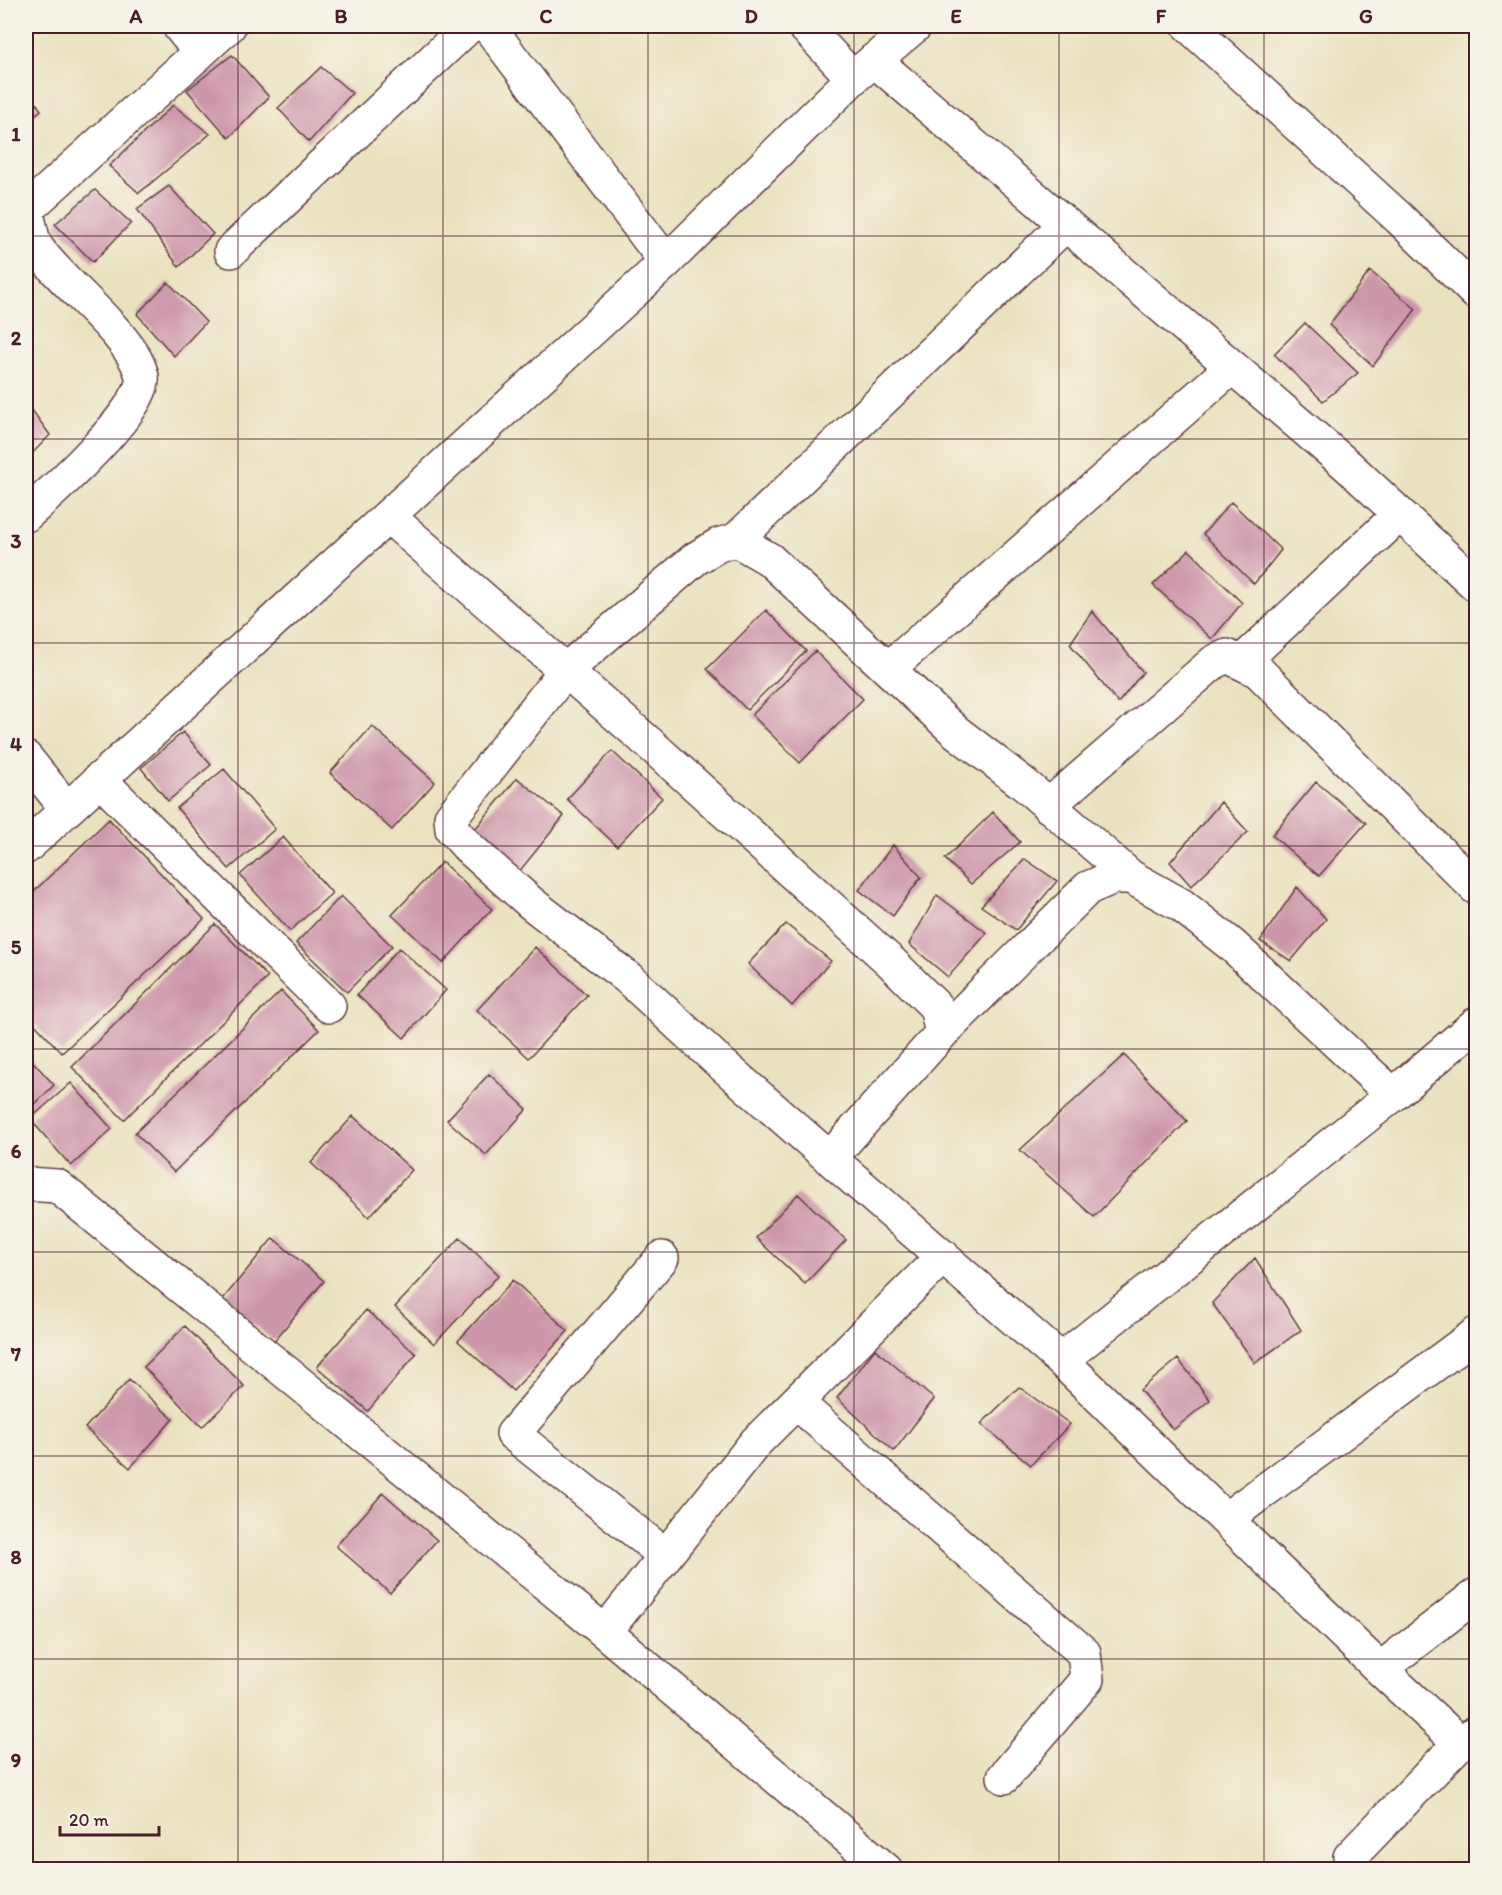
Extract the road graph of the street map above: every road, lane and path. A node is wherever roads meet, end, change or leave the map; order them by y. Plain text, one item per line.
1 (229, 26) edge
2 (468, 26) edge
3 (488, 26) edge
4 (804, 26) edge
5 (915, 26) edge
6 (1188, 26) edge
7 (189, 38) edge
8 (863, 69) junction
9 (26, 209) edge
10 (1066, 224) junction
11 (231, 251) dead end
12 (31, 252) edge
13 (666, 262) junction
14 (1476, 292) edge
15 (1232, 367) junction
16 (26, 515) edge
17 (1399, 515) junction
18 (388, 516) junction
19 (736, 540) junction
20 (1476, 585) edge
21 (1242, 662) junction
22 (888, 669) junction
23 (566, 670) junction
24 (26, 758) edge
25 (99, 779) junction
26 (1048, 806) junction
27 (67, 809) junction
28 (26, 847) edge
29 (1131, 878) junction
30 (1476, 888) edge
31 (328, 1006) dead end
32 (1476, 1024) edge
33 (942, 1033) junction
34 (1393, 1095) junction
35 (830, 1158) junction
36 (26, 1184) edge
37 (943, 1256) junction
38 (662, 1258) dead end
39 (1476, 1334) edge
40 (1061, 1360) junction
41 (796, 1402) junction
42 (1226, 1519) junction
43 (665, 1555) junction
44 (1476, 1595) edge
45 (604, 1632) junction
46 (1380, 1669) junction
47 (1468, 1737) edge
48 (1004, 1777) dead end
49 (1350, 1865) edge
50 (886, 1869) edge

1 - 7 street
2 - 11 street
3 - 13 street
4 - 8 street
5 - 8 street
6 - 14 street
7 - 9 street
8 - 10 street
8 - 13 street
9 - 12 street
10 - 15 street
10 - 19 street
12 - 16 street
13 - 18 street
15 - 17 street
15 - 22 street
17 - 20 street
17 - 21 street
18 - 23 street
18 - 25 street
19 - 22 street
19 - 23 street
21 - 26 street
21 - 30 street
22 - 26 street
23 - 33 street
23 - 35 street
24 - 27 street
25 - 27 street
25 - 31 street
26 - 29 street
27 - 28 street
29 - 33 street
29 - 34 street
32 - 34 street
33 - 35 street
34 - 40 street
35 - 37 street
36 - 45 street
37 - 40 street
37 - 41 street
38 - 43 street
39 - 42 street
40 - 42 street
41 - 43 street
41 - 48 street
42 - 46 street
43 - 45 street
44 - 46 street
45 - 50 street
46 - 47 street
47 - 49 street

